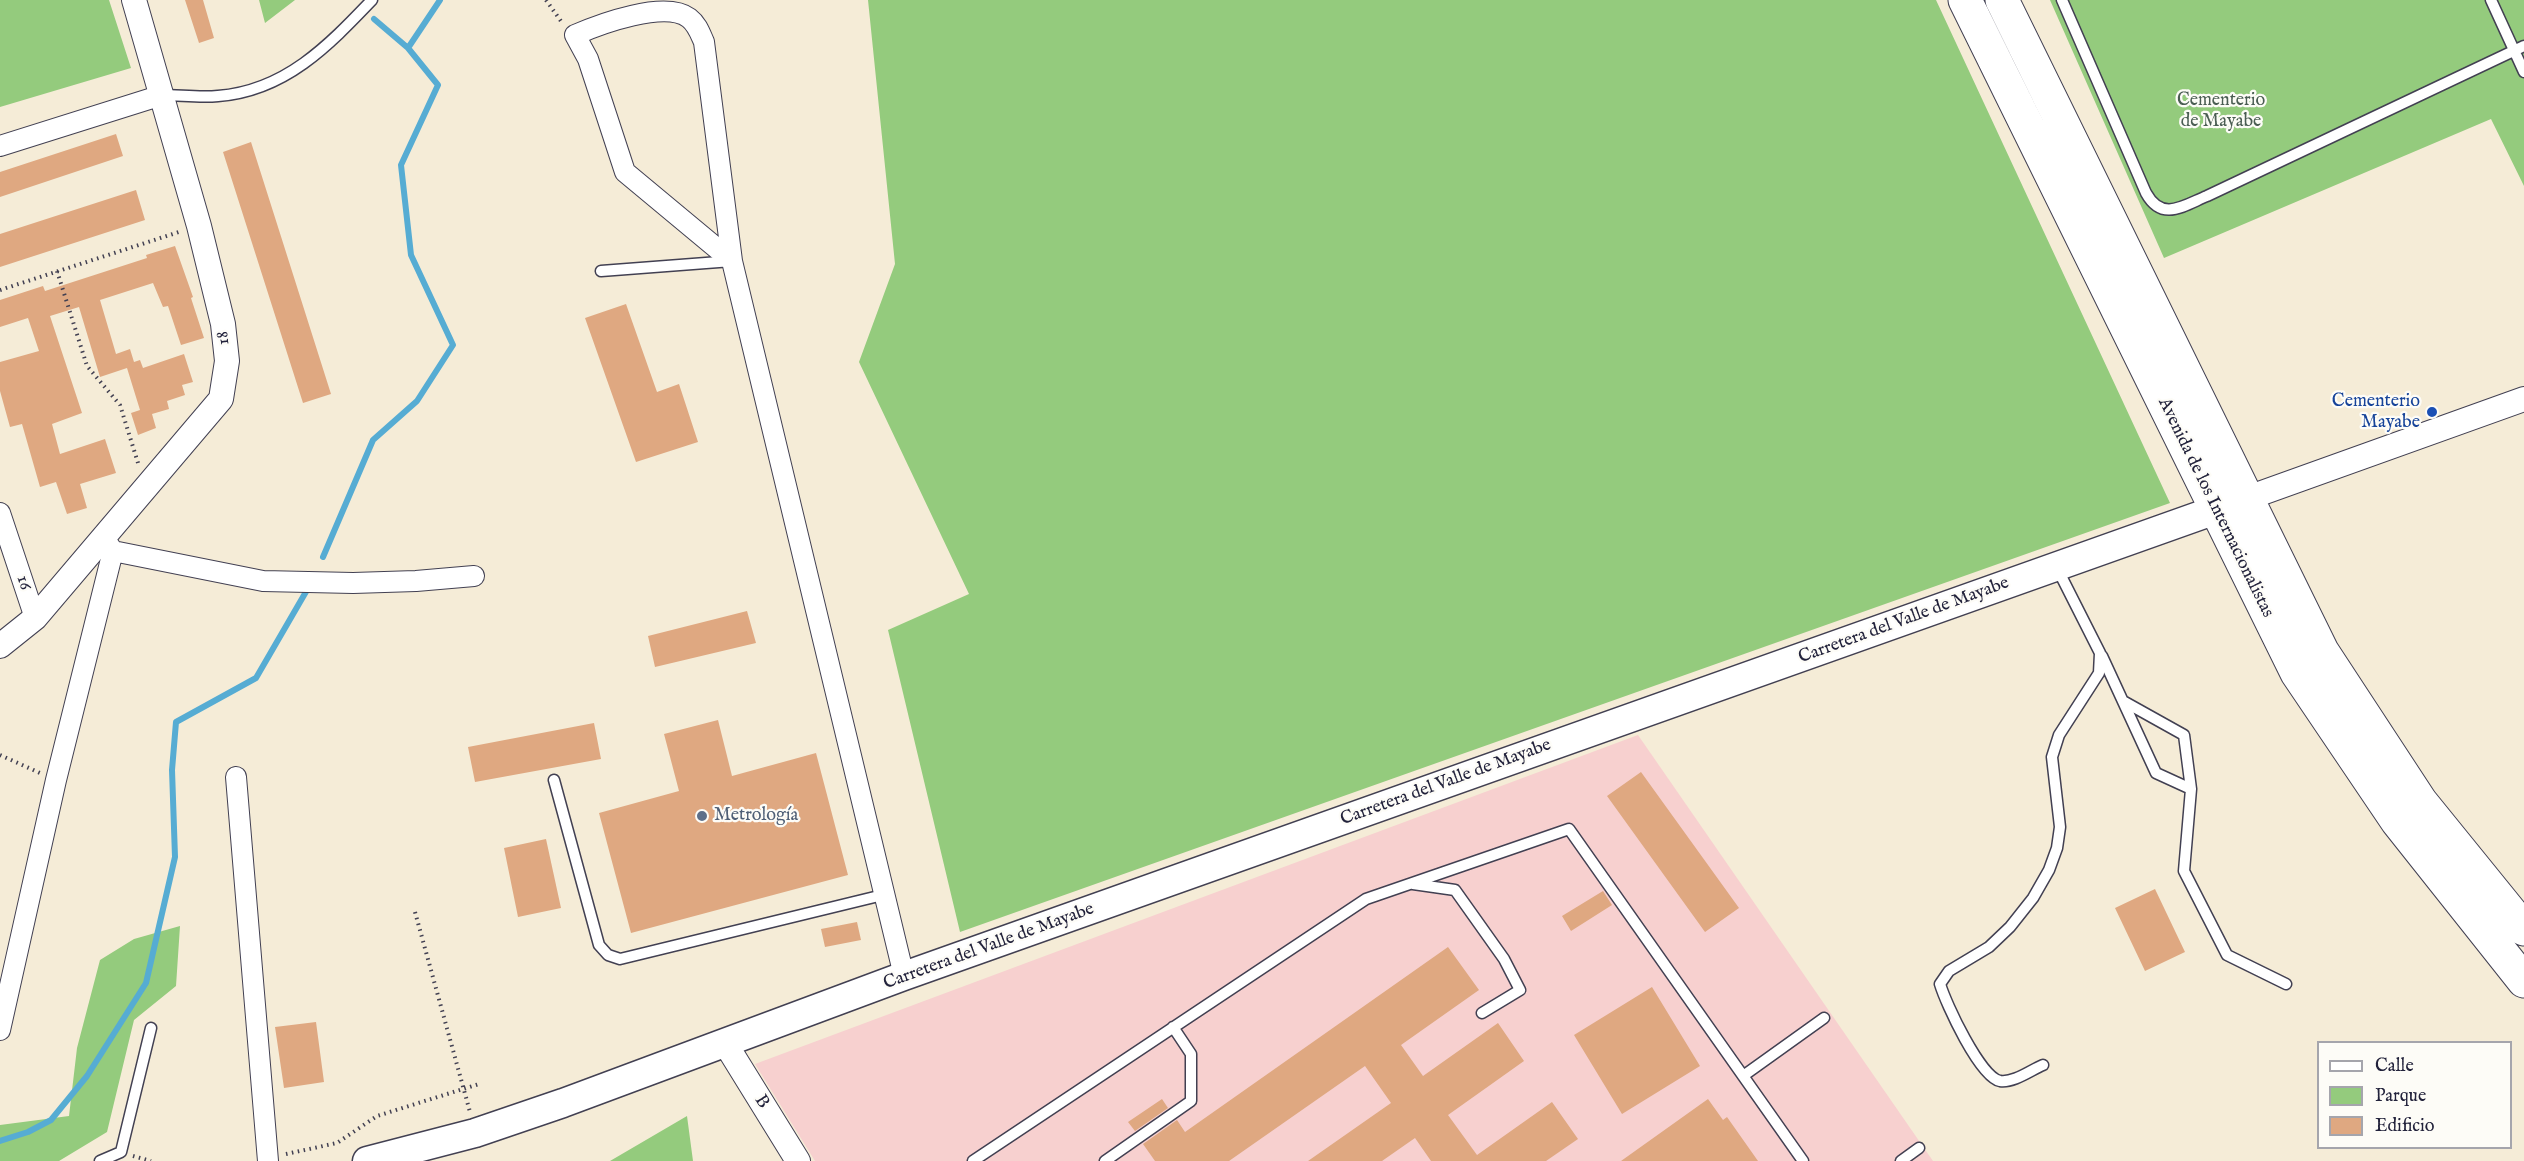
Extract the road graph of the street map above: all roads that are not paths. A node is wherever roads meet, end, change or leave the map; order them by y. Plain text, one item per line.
1 (134, 0) edge
2 (372, 0) edge
3 (1965, 0) edge
4 (2002, 0) edge
5 (2062, 0) edge
6 (2491, 0) edge
7 (2519, 49) edge
8 (2524, 72) edge
9 (162, 95) junction
10 (0, 146) edge
11 (732, 261) junction
12 (601, 271) dead end
13 (2524, 399) edge
14 (2230, 505) junction
15 (0, 513) edge
16 (109, 544) junction
17 (2056, 566) junction
18 (474, 576) dead end
19 (35, 618) junction
20 (0, 646) edge
21 (2100, 653) junction
22 (2123, 701) junction
23 (236, 777) dead end
24 (554, 780) dead end
25 (2191, 789) junction
26 (1410, 884) junction
27 (886, 894) junction
28 (2524, 929) edge
29 (904, 976) junction
30 (2524, 981) edge
31 (2286, 984) dead end
32 (1482, 1013) dead end
33 (1824, 1018) dead end
34 (1173, 1027) junction
35 (151, 1028) dead end
36 (0, 1030) edge
37 (725, 1043) junction
38 (2043, 1065) dead end
39 (1743, 1076) junction
40 (1919, 1148) dead end
41 (268, 1160) edge
42 (100, 1161) edge
43 (367, 1161) edge
44 (798, 1161) edge
45 (973, 1161) edge
46 (1105, 1161) edge
47 (1803, 1161) edge
48 (1900, 1161) edge

1 - 9 street, 18
2 - 9 lane
3 - 14 highway, Avenida de los Internacionalistas
4 - 14 highway, Avenida de los Internacionalistas
5 - 7 lane
6 - 7 lane
7 - 8 lane
9 - 10 street
9 - 16 street, 18
11 - 11 street
11 - 12 lane
11 - 27 street
13 - 14 street, Carretera del Valle de Mayabe
14 - 17 main road, Carretera del Valle de Mayabe
14 - 28 highway, Avenida de los Internacionalistas
14 - 30 highway, Avenida de los Internacionalistas
15 - 19 street, 16
16 - 18 street
16 - 19 street, 18
16 - 36 street
17 - 21 lane
17 - 29 main road, Carretera del Valle de Mayabe
19 - 20 street, 18
21 - 22 lane
21 - 38 lane
22 - 25 lane
22 - 25 lane
23 - 41 street
24 - 27 lane
25 - 31 lane
26 - 32 lane
26 - 34 lane
26 - 39 lane
27 - 29 street
29 - 37 main road, Carretera del Valle de Mayabe
33 - 39 lane
34 - 45 lane
34 - 46 lane
35 - 42 lane
37 - 43 main road, Carretera del Valle de Mayabe
37 - 44 street, B
39 - 47 lane
40 - 48 lane

